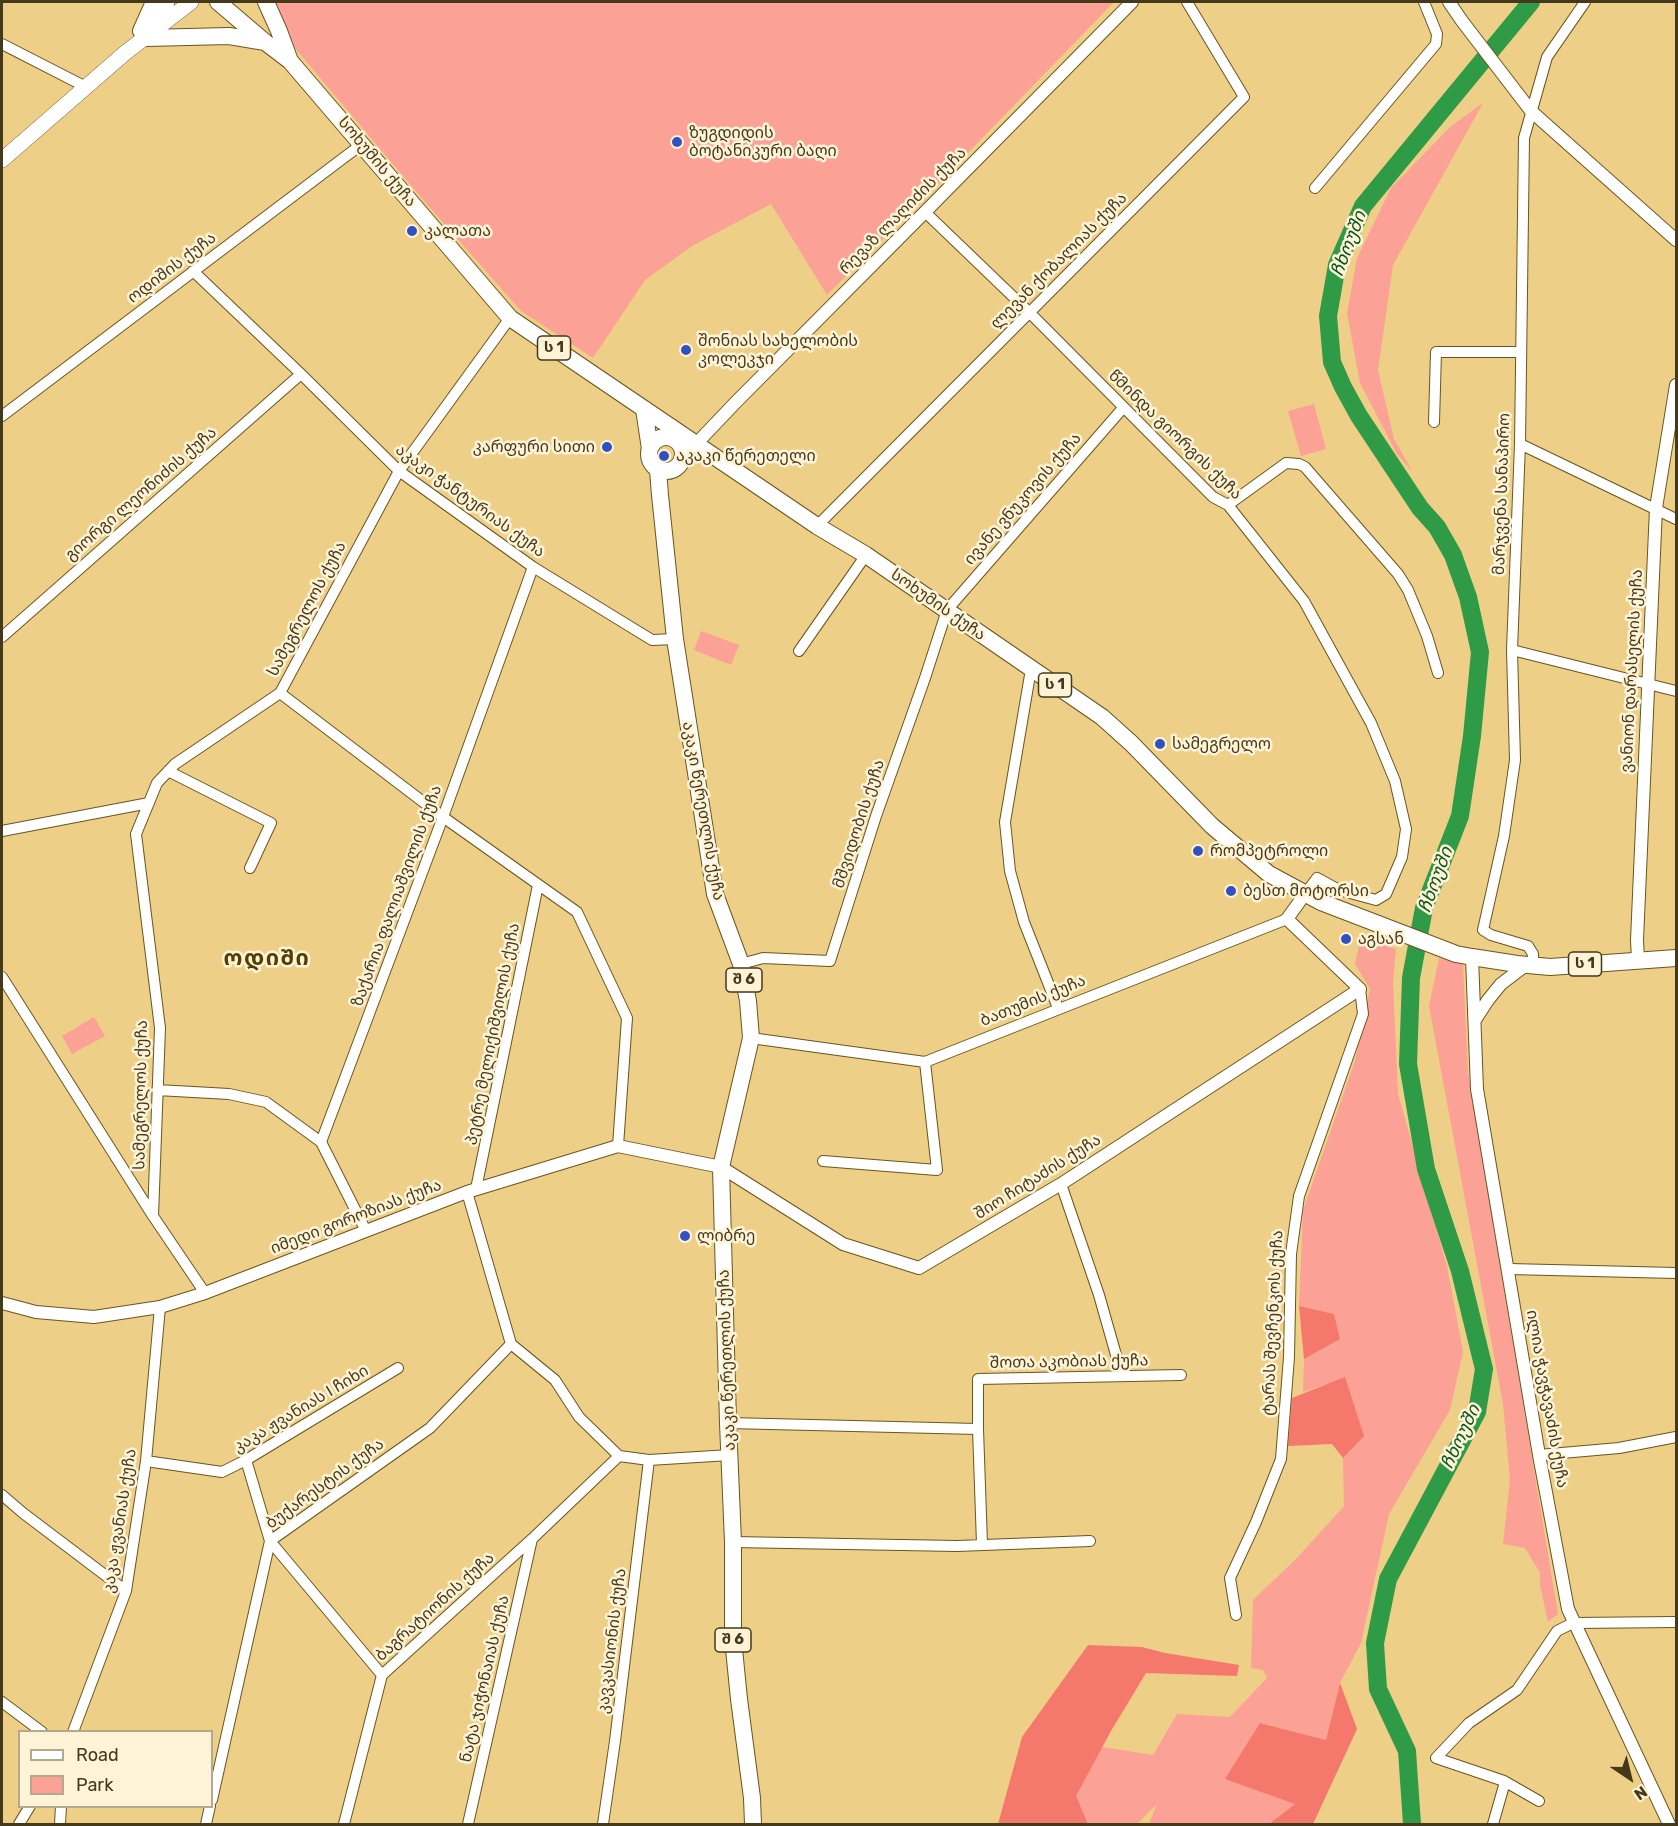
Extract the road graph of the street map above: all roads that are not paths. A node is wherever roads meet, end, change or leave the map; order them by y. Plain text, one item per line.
1 (154, 2) edge
2 (167, 2) edge
3 (191, 2) edge
4 (217, 2) edge
5 (254, 2) edge
6 (266, 2) edge
7 (1132, 2) edge
8 (1186, 2) edge
9 (1424, 2) edge
10 (1449, 2) edge
11 (1586, 2) edge
12 (279, 31) junction
13 (144, 34) junction
14 (229, 36) junction
15 (265, 42) junction
16 (2, 44) edge
17 (290, 61) junction
18 (87, 87) junction
19 (1531, 111) junction
20 (362, 144) junction
21 (2, 160) edge
22 (1315, 188) dead end
23 (926, 212) junction
24 (1677, 240) edge
25 (192, 272) junction
26 (1029, 312) junction
27 (510, 318) junction
28 (1521, 352) junction
29 (301, 374) junction
30 (1677, 385) edge
31 (1123, 408) junction
32 (644, 409) junction
33 (2, 416) edge
34 (1434, 422) dead end
35 (672, 434) junction
36 (1520, 444) junction
37 (702, 448) junction
38 (650, 449) junction
39 (680, 464) junction
40 (658, 470) junction
41 (399, 471) junction
42 (668, 486) junction
43 (1228, 505) junction
44 (1656, 508) junction
45 (662, 510) junction
46 (1677, 519) edge
47 (817, 526) junction
48 (866, 555) junction
49 (533, 567) junction
50 (947, 610) junction
51 (2, 637) edge
52 (675, 639) junction
53 (1512, 650) junction
54 (800, 651) dead end
55 (1031, 669) junction
56 (1438, 674) dead end
57 (1647, 684) junction
58 (1677, 691) edge
59 (280, 693) junction
60 (168, 771) junction
61 (148, 803) junction
62 (443, 817) junction
63 (2, 831) edge
64 (250, 868) dead end
65 (538, 885) junction
66 (1305, 894) junction
67 (1287, 920) junction
68 (1464, 955) junction
69 (1677, 958) edge
70 (1638, 960) junction
71 (741, 964) junction
72 (1529, 965) junction
73 (2, 978) edge
74 (1360, 989) junction
75 (1058, 1008) junction
76 (1475, 1020) junction
77 (751, 1038) junction
78 (925, 1062) junction
79 (157, 1090) junction
80 (321, 1142) junction
81 (618, 1146) junction
82 (823, 1161) dead end
83 (721, 1167) junction
84 (1061, 1184) junction
85 (471, 1191) junction
86 (153, 1215) junction
87 (366, 1231) junction
88 (1509, 1269) junction
89 (1677, 1273) edge
90 (205, 1293) junction
91 (2, 1303) edge
92 (160, 1307) junction
93 (511, 1344) junction
94 (398, 1368) dead end
95 (1181, 1375) dead end
96 (1122, 1376) junction
97 (728, 1423) junction
98 (978, 1429) junction
99 (1677, 1437) edge
100 (730, 1455) junction
101 (1539, 1455) junction
102 (619, 1456) junction
103 (246, 1460) junction
104 (649, 1460) junction
105 (146, 1461) junction
106 (2, 1494) edge
107 (532, 1539) junction
108 (270, 1541) junction
109 (1090, 1541) dead end
110 (733, 1542) junction
111 (982, 1544) junction
112 (126, 1591) junction
113 (1236, 1615) dead end
114 (1677, 1622) edge
115 (1573, 1623) junction
116 (382, 1675) junction
117 (2, 1702) edge
118 (41, 1730) edge
119 (74, 1730) edge
120 (1505, 1782) junction
121 (213, 1796) edge
122 (1539, 1801) dead end
123 (29, 1808) edge
124 (61, 1808) edge
125 (210, 1808) edge
126 (19, 1824) edge
127 (60, 1824) edge
128 (206, 1824) edge
129 (344, 1824) edge
130 (468, 1824) edge
131 (603, 1824) edge
132 (753, 1824) edge
133 (1493, 1824) edge
134 (1669, 1824) edge

1 - 13 main road
2 - 13 main road
3 - 13 main road
4 - 14 main road
4 - 15 main road, ს 1
5 - 12 main road, ს 1
6 - 12 main road
7 - 23 street, რევაზ ლაღიძის ქუჩა
8 - 26 street, ლევან ქობალიას ქუჩა
9 - 22 street
10 - 19 street
11 - 19 street, მარჯვენა სანაპირო
12 - 17 main road, ს 1
13 - 14 main road
13 - 18 main road
14 - 15 main road
15 - 17 main road, ს 1
16 - 18 street
17 - 20 main road, სოხუმის ქუჩა / ს 1
18 - 21 main road
19 - 24 street
19 - 28 street, მარჯვენა სანაპირო
20 - 25 street, ოდიშის ქუჩა
20 - 27 main road, სოხუმის ქუჩა / ს 1
23 - 26 street, წმინდა გიორგის ქუჩა
23 - 37 street, რევაზ ლაღიძის ქუჩა
25 - 29 street, აკაკი ჭანტურიას ქუჩა
25 - 33 street, ოდიშის ქუჩა
26 - 31 street, წმინდა გიორგის ქუჩა
26 - 47 street, ლევან ქობალიას ქუჩა
27 - 32 main road, სოხუმის ქუჩა / ს 1
27 - 41 street, სამეგრელოს ქუჩა
28 - 34 street
28 - 36 street, მარჯვენა სანაპირო
29 - 41 street, აკაკი ჭანტურიას ქუჩა
29 - 51 street, გიორგი ლეონიძის ქუჩა
30 - 44 street, ვანიონ დარასელის ქუჩა
31 - 43 street, წმინდა გიორგის ქუჩა
31 - 50 street, ივანე ვნუკოვის ქუჩა
32 - 35 main road, სოხუმის ქუჩა / ს 1
32 - 38 main road, შ 6
35 - 37 main road, სოხუმის ქუჩა / ს 1
35 - 38 main road
35 - 39 main road
36 - 44 street
36 - 53 street, მარჯვენა სანაპირო
37 - 39 main road, შ 6
37 - 42 main road, შ 6
37 - 47 main road, სოხუმის ქუჩა / ს 1
38 - 40 main road, შ 6
39 - 40 main road
39 - 42 main road, შ 6
40 - 45 main road, შ 6
41 - 49 street, აკაკი ჭანტურიას ქუჩა
41 - 59 street, სამეგრელოს ქუჩა
42 - 45 main road, შ 6
43 - 56 street
43 - 66 street, წმინდა გიორგის ქუჩა
44 - 46 street
44 - 57 street, ვანიონ დარასელის ქუჩა
45 - 52 main road, აკაკი წერეთლის ქუჩა / შ 6
47 - 48 main road, სოხუმის ქუჩა / ს 1
48 - 50 main road, სოხუმის ქუჩა / ს 1
48 - 54 street
49 - 52 street, აკაკი ჭანტურიას ქუჩა
49 - 62 street, ზაქარია ფალიაშვილის ქუჩა
50 - 55 main road, სოხუმის ქუჩა / ს 1
50 - 71 street, მშვიდობის ქუჩა
52 - 71 main road, აკაკი წერეთლის ქუჩა / შ 6
53 - 57 street
53 - 72 street, მარჯვენა სანაპირო
55 - 66 main road, სოხუმის ქუჩა / ს 1
55 - 75 street
57 - 58 street
57 - 70 street, ვანიონ დარასელის ქუჩა
59 - 60 street, სამეგრელოს ქუჩა
59 - 62 street
60 - 61 street, სამეგრელოს ქუჩა
60 - 64 street
61 - 63 street
61 - 79 street, სამეგრელოს ქუჩა
62 - 65 street
62 - 80 street, ზაქარია ფალიაშვილის ქუჩა
65 - 81 street
65 - 85 street, პეტრე მელიქიშვილის ქუჩა
66 - 67 street
66 - 68 main road, სოხუმის ქუჩა / ს 1
67 - 74 street
67 - 75 street, ბათუმის ქუჩა
68 - 72 main road, სოხუმის ქუჩა / ს 1
68 - 76 street, ილია ჭავჭავაძის ქუჩა
69 - 70 main road, სოხუმის ქუჩა / ს 1
70 - 72 main road, სოხუმის ქუჩა / ს 1
71 - 77 main road, აკაკი წერეთლის ქუჩა / შ 6
72 - 76 street
73 - 86 street
74 - 84 street, შიო ჩიტაძის ქუჩა
74 - 113 street, ტარას შევჩენკოს ქუჩა
75 - 78 street, ბათუმის ქუჩა
76 - 88 street, ილია ჭავჭავაძის ქუჩა
77 - 78 street, ბათუმის ქუჩა
77 - 83 main road, აკაკი წერეთლის ქუჩა / შ 6
78 - 82 street
79 - 80 street
79 - 86 street, სამეგრელოს ქუჩა
80 - 87 street
81 - 83 street, იმედი გოროზიას ქუჩა
81 - 85 street, იმედი გოროზიას ქუჩა
83 - 84 street, შიო ჩიტაძის ქუჩა
83 - 97 main road, აკაკი წერეთლის ქუჩა / შ 6
84 - 96 street
85 - 87 street, იმედი გოროზიას ქუჩა
85 - 93 street
86 - 90 street
87 - 90 street, იმედი გოროზიას ქუჩა
88 - 89 street
88 - 101 street, ილია ჭავჭავაძის ქუჩა
90 - 92 street, იმედი გოროზიას ქუჩა
91 - 92 street, იმედი გოროზიას ქუჩა
92 - 105 street, კაკა ჟვანიას ქუჩა
93 - 102 street
93 - 108 street, ბუქარესტის ქუჩა
94 - 103 street, კაკა ჟვანიას I ჩიხი
95 - 96 street, შოთა აკობიას ქუჩა
96 - 98 street, შოთა აკობიას ქუჩა
97 - 98 street
97 - 100 main road, აკაკი წერეთლის ქუჩა / შ 6
98 - 111 street, შოთა აკობიას ქუჩა
99 - 101 street
100 - 104 street
100 - 110 main road, აკაკი წერეთლის ქუჩა / შ 6
101 - 115 street, ილია ჭავჭავაძის ქუჩა
102 - 104 street
102 - 107 street, ბაგრატიონის ქუჩა
103 - 105 street, კაკა ჟვანიას I ჩიხი
103 - 108 street
104 - 131 street, კავკასიონის ქუჩა
105 - 112 street, კაკა ჟვანიას ქუჩა
106 - 112 street
107 - 116 street, ბაგრატიონის ქუჩა
107 - 130 street, ნატა ჯიჭონაიას ქუჩა
108 - 116 street
108 - 121 street, ბუქარესტის ქუჩა
109 - 111 street
110 - 111 street
110 - 132 main road, აკაკი წერეთლის ქუჩა / შ 6
112 - 119 street, კაკა ჟვანიას ქუჩა
114 - 115 street
115 - 120 street
115 - 134 street, ილია ჭავჭავაძის ქუჩა
116 - 129 street, ბაგრატიონის ქუჩა
117 - 118 street
120 - 122 street
120 - 133 street
123 - 126 street
124 - 127 street
125 - 128 street

